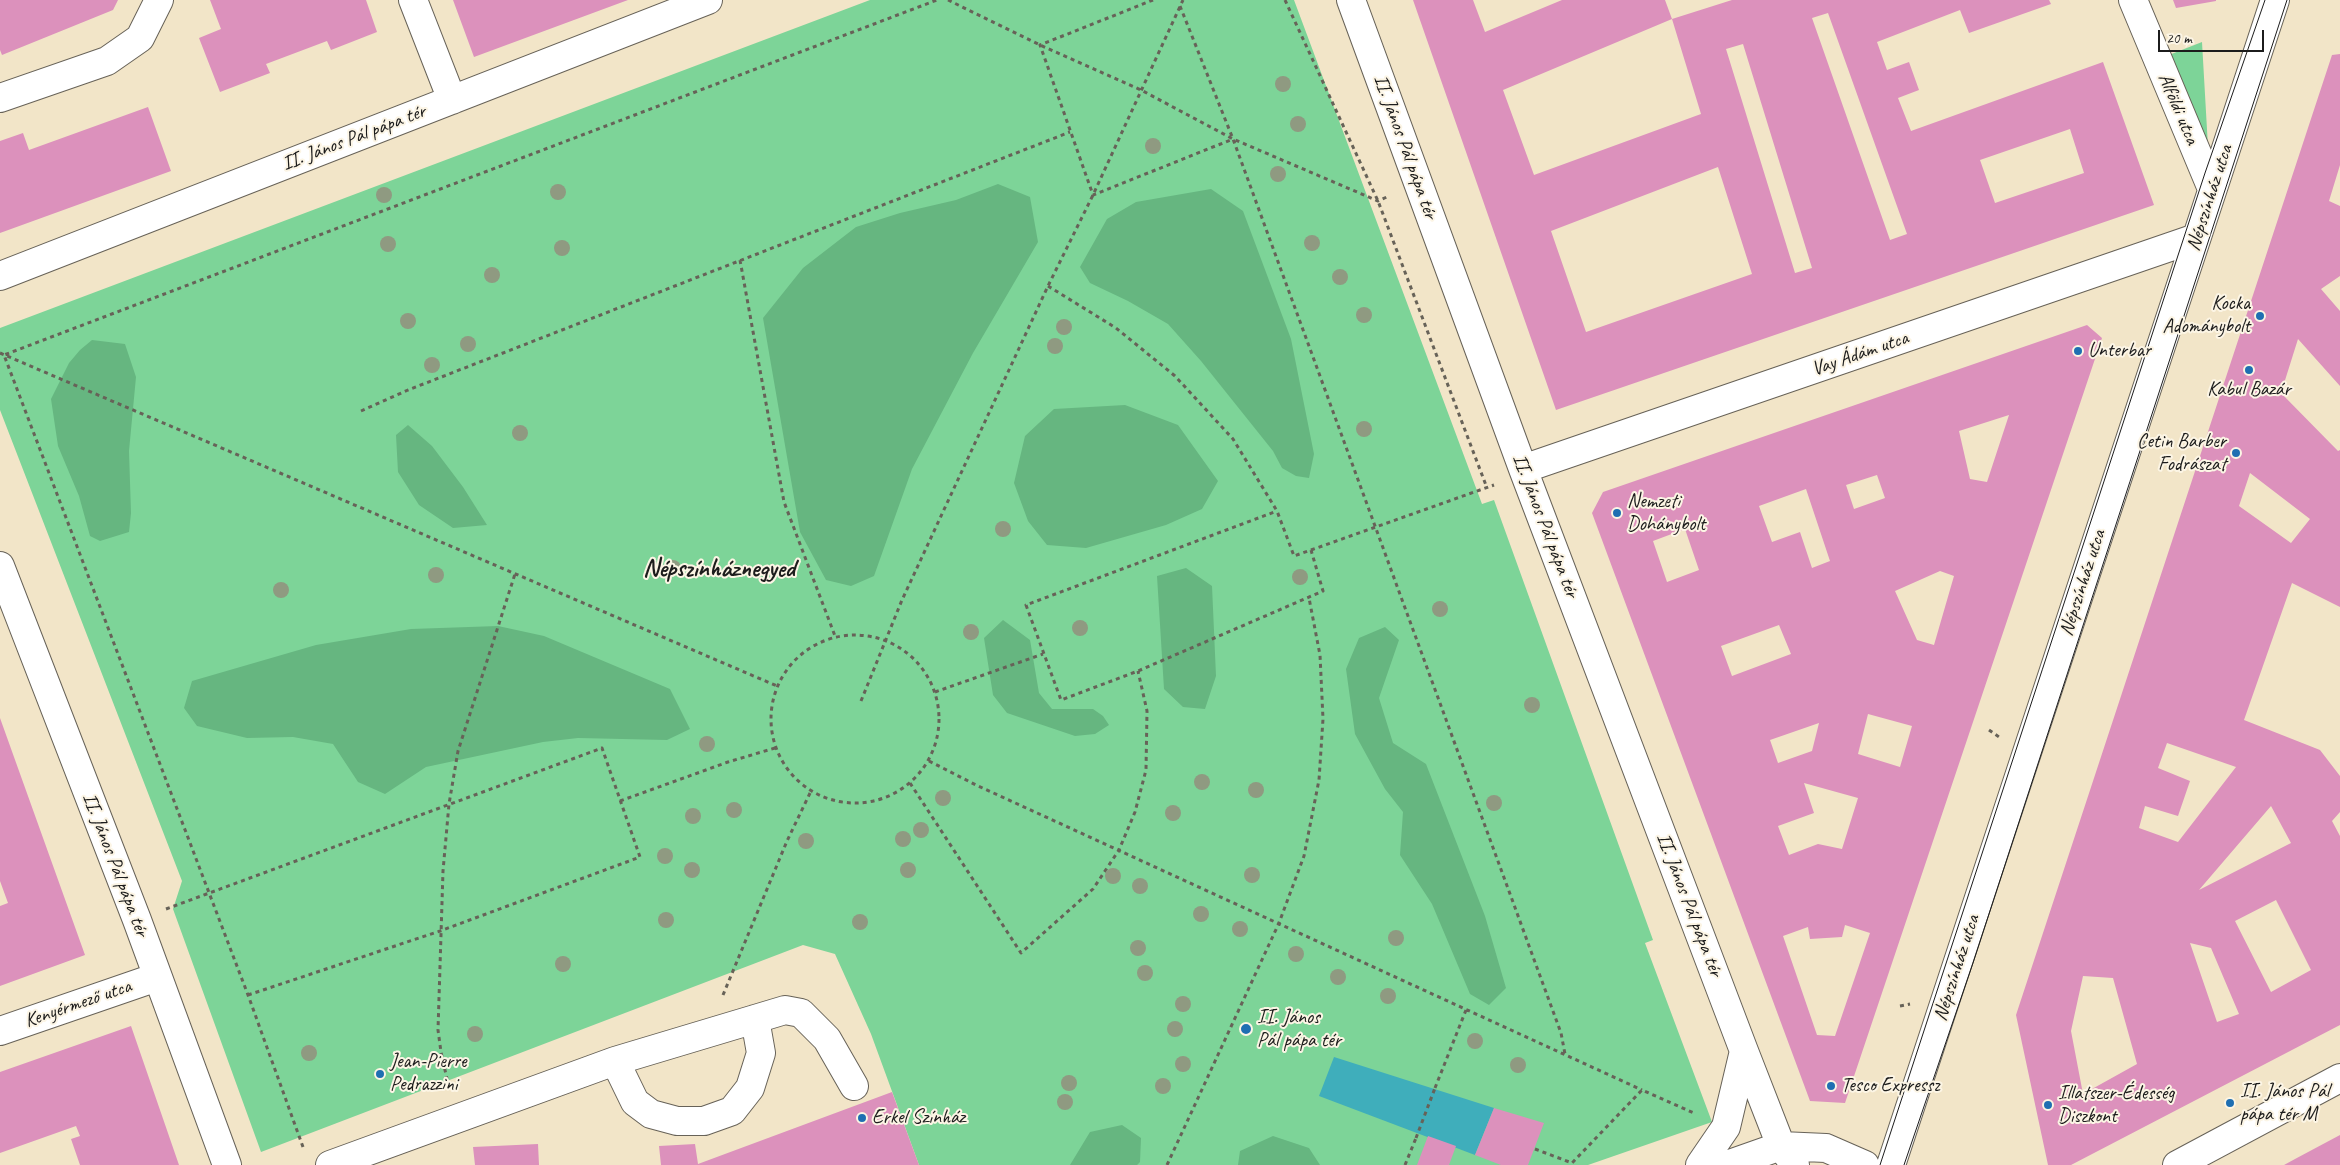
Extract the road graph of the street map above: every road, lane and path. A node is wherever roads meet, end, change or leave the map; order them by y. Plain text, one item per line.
1 (159, 0) edge
2 (708, 0) edge
3 (937, 0) edge
4 (948, 0) edge
5 (1153, 0) edge
6 (1183, 0) edge
7 (1285, 0) edge
8 (1351, 0) edge
9 (2133, 0) edge
10 (2275, 0) edge
11 (1180, 6) junction
12 (421, 8) edge
13 (1040, 45) junction
14 (1141, 90) junction
15 (0, 98) edge
16 (452, 100) junction
17 (1070, 132) junction
18 (1233, 140) junction
19 (2212, 189) junction
20 (1093, 195) junction
21 (1378, 201) junction
22 (2196, 238) junction
23 (740, 260) junction
24 (0, 276) edge
25 (1048, 286) junction
26 (2, 354) edge
27 (361, 411) dead end
28 (1523, 469) junction
29 (1277, 511) junction
30 (1375, 529) junction
31 (1311, 550) junction
32 (0, 566) edge
33 (515, 574) junction
34 (1309, 597) junction
35 (835, 636) junction
36 (886, 640) junction
37 (1043, 654) junction
38 (1138, 671) junction
39 (777, 686) junction
40 (936, 692) junction
41 (861, 701) dead end
42 (775, 748) junction
43 (929, 760) junction
44 (910, 783) junction
45 (811, 792) junction
46 (619, 801) junction
47 (448, 804) junction
48 (1119, 850) junction
49 (209, 893) junction
50 (137, 920) junction
51 (1280, 922) junction
52 (440, 930) junction
53 (157, 977) junction
54 (248, 995) junction
55 (1466, 1009) junction
56 (755, 1019) junction
57 (0, 1031) edge
58 (719, 1031) junction
59 (1744, 1051) junction
60 (1565, 1054) junction
61 (615, 1061) junction
62 (2340, 1078) edge
63 (854, 1086) dead end
64 (1642, 1090) junction
65 (456, 1119) junction
66 (1726, 1127) junction
67 (1534, 1149) dead end
68 (1788, 1156) edge
69 (318, 1160) edge
70 (1572, 1163) junction
71 (227, 1165) edge
72 (1167, 1165) edge
73 (1405, 1165) edge
74 (1566, 1165) edge
75 (1700, 1165) edge
76 (1727, 1165) edge
77 (1865, 1165) edge
78 (1891, 1165) edge
79 (2177, 1165) edge

1 - 15 street
2 - 16 street, II. János Pál pápa tér
3 - 26 path
4 - 13 path
5 - 13 path
6 - 11 path
7 - 21 path
8 - 28 street, II. János Pál pápa tér
9 - 19 street, Alföldi utca
10 - 19 street, Népszínház utca
11 - 14 path
11 - 18 path
12 - 16 street
13 - 14 path
13 - 17 path
14 - 18 path
14 - 20 path
16 - 24 street, II. János Pál pápa tér
17 - 20 path
17 - 23 path
18 - 20 path
18 - 21 path
18 - 30 path
19 - 22 street, Népszínház utca
20 - 25 path
21 - 30 path
22 - 28 street, Vay Ádám utca
22 - 78 street, Népszínház utca
23 - 27 path
23 - 35 path
25 - 29 path
25 - 36 path
26 - 33 path
26 - 49 path
28 - 59 street, II. János Pál pápa tér
29 - 31 path
29 - 37 path
30 - 31 path
30 - 60 path
31 - 34 path
32 - 50 street, II. János Pál pápa tér
33 - 39 path
33 - 47 path
34 - 38 path
34 - 51 path
35 - 36 path
35 - 39 path
36 - 40 path
36 - 41 path
37 - 38 path
37 - 40 path
38 - 48 path
39 - 42 path
40 - 43 path
42 - 45 path
42 - 46 path
43 - 44 path
43 - 48 path
44 - 45 path
44 - 48 path
45 - 58 path
46 - 47 path
46 - 52 path
47 - 49 path
47 - 52 path
48 - 51 path
49 - 50 path
49 - 54 path
50 - 53 street, II. János Pál pápa tér
51 - 55 path
51 - 72 path
52 - 54 path
52 - 65 path
53 - 57 street, Kenyérmező utca
53 - 71 street, II. János Pál pápa tér
54 - 69 path
55 - 60 path
55 - 73 path, bridge
56 - 58 street
56 - 61 street
56 - 63 street
58 - 61 street
59 - 66 street
59 - 68 street, II. János Pál pápa tér
60 - 64 path
61 - 65 street
62 - 79 street
64 - 66 path
64 - 70 path
65 - 69 street
66 - 75 street
67 - 70 path
68 - 76 street
68 - 77 street
70 - 74 path

